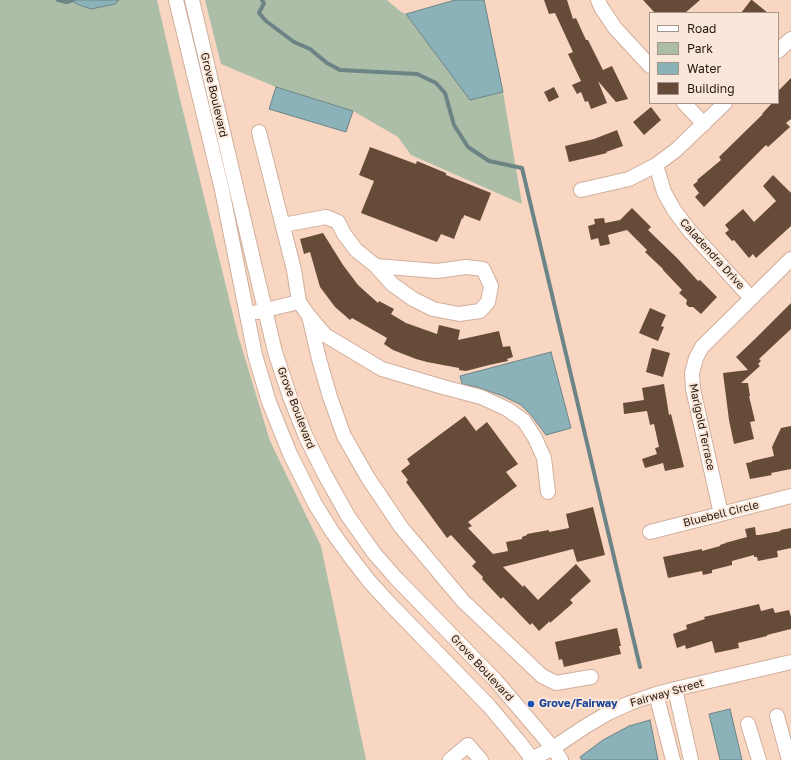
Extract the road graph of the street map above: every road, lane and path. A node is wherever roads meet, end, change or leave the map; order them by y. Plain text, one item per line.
1 (176, 0) edge
2 (192, 0) edge
3 (598, 0) edge
4 (791, 39) edge
5 (779, 50) edge
6 (649, 65) edge
7 (685, 104) edge
8 (724, 104) edge
9 (704, 124) junction
10 (259, 132) dead end
11 (656, 165) junction
12 (581, 190) dead end
13 (283, 225) junction
14 (791, 259) edge
15 (376, 266) junction
16 (751, 298) junction
17 (299, 302) junction
18 (266, 311) junction
19 (247, 315) junction
20 (309, 316) junction
21 (548, 492) dead end
22 (791, 496) edge
23 (721, 514) junction
24 (650, 532) dead end
25 (791, 662) edge
26 (591, 677) dead end
27 (675, 689) junction
28 (656, 694) junction
29 (777, 716) dead end
30 (748, 724) dead end
31 (686, 739) junction
32 (669, 744) junction
33 (553, 748) junction
34 (532, 759) edge
35 (450, 760) edge
36 (481, 760) edge
37 (561, 760) edge
38 (673, 760) edge
39 (691, 760) edge
40 (759, 760) edge
41 (789, 760) edge

1 - 19 street, Grove Boulevard
2 - 18 street, Grove Boulevard
3 - 6 street
4 - 5 street
7 - 9 street
8 - 9 street
9 - 11 street
10 - 13 street
11 - 12 street
11 - 16 street, Caladendra Drive
13 - 15 street
13 - 17 street
14 - 16 street, Marigold Terrace
15 - 15 street
16 - 23 street, Marigold Terrace
17 - 18 street
17 - 20 street
18 - 19 street
18 - 33 street, Grove Boulevard
19 - 34 street, Grove Boulevard
20 - 21 street
20 - 26 street
22 - 23 street, Bluebell Circle
23 - 24 street, Bluebell Circle
25 - 27 street, Fairway Street
27 - 28 street, Fairway Street
27 - 31 street
28 - 32 street
28 - 33 street, Fairway Street
29 - 41 street
30 - 40 street
31 - 32 street
31 - 39 street
32 - 38 street
33 - 34 street, Fairway Street
33 - 37 street, Grove Boulevard
35 - 36 street

